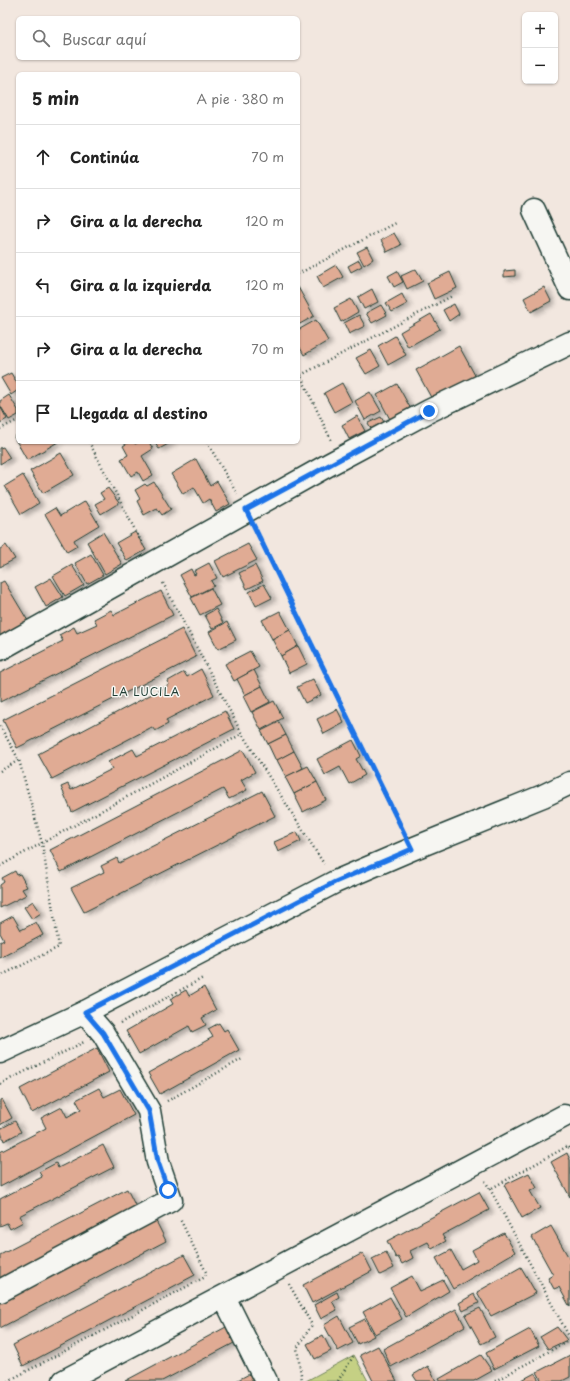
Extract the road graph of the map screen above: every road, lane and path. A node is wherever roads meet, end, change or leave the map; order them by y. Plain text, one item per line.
1 (534, 210) dead end
2 (395, 223) dead end
3 (300, 273) edge
4 (570, 289) edge
5 (452, 296) dead end
6 (570, 343) edge
7 (301, 376) joint
8 (16, 421) edge
9 (0, 429) edge
10 (90, 444) edge
11 (208, 444) edge
12 (340, 458) junction
13 (246, 510) junction
14 (152, 562) junction
15 (0, 649) edge
16 (0, 726) edge
17 (242, 734) junction
18 (19, 760) junction
19 (0, 770) edge
20 (570, 783) edge
21 (42, 843) junction
22 (412, 849) junction
23 (0, 866) edge
24 (335, 882) junction
25 (0, 976) edge
26 (85, 1012) junction
27 (0, 1052) edge
28 (242, 1059) dead end
29 (149, 1111) junction
30 (564, 1116) dead end
31 (490, 1189) dead end
32 (171, 1200) junction
33 (287, 1280) dead end
34 (0, 1292) edge
35 (224, 1296) junction
36 (570, 1339) edge
37 (354, 1355) dead end
38 (8, 1381) edge
39 (64, 1381) edge
40 (266, 1381) edge
41 (302, 1381) edge
42 (338, 1381) edge
43 (496, 1381) edge

1 - 4 street
2 - 3 path
5 - 7 path
6 - 12 street
7 - 12 path
8 - 9 path
10 - 14 path
11 - 13 path
12 - 13 street
13 - 14 street
13 - 22 path
14 - 15 street
14 - 17 path
16 - 18 path
17 - 21 path
17 - 24 path
18 - 19 path
18 - 21 path
20 - 22 street
21 - 23 path
21 - 25 path
22 - 24 street
24 - 26 street
26 - 27 street
26 - 29 street
28 - 29 path
29 - 32 street
30 - 35 street
31 - 36 path
32 - 34 street
32 - 38 path
33 - 41 path
35 - 39 street
35 - 40 street
36 - 43 path
37 - 42 path

